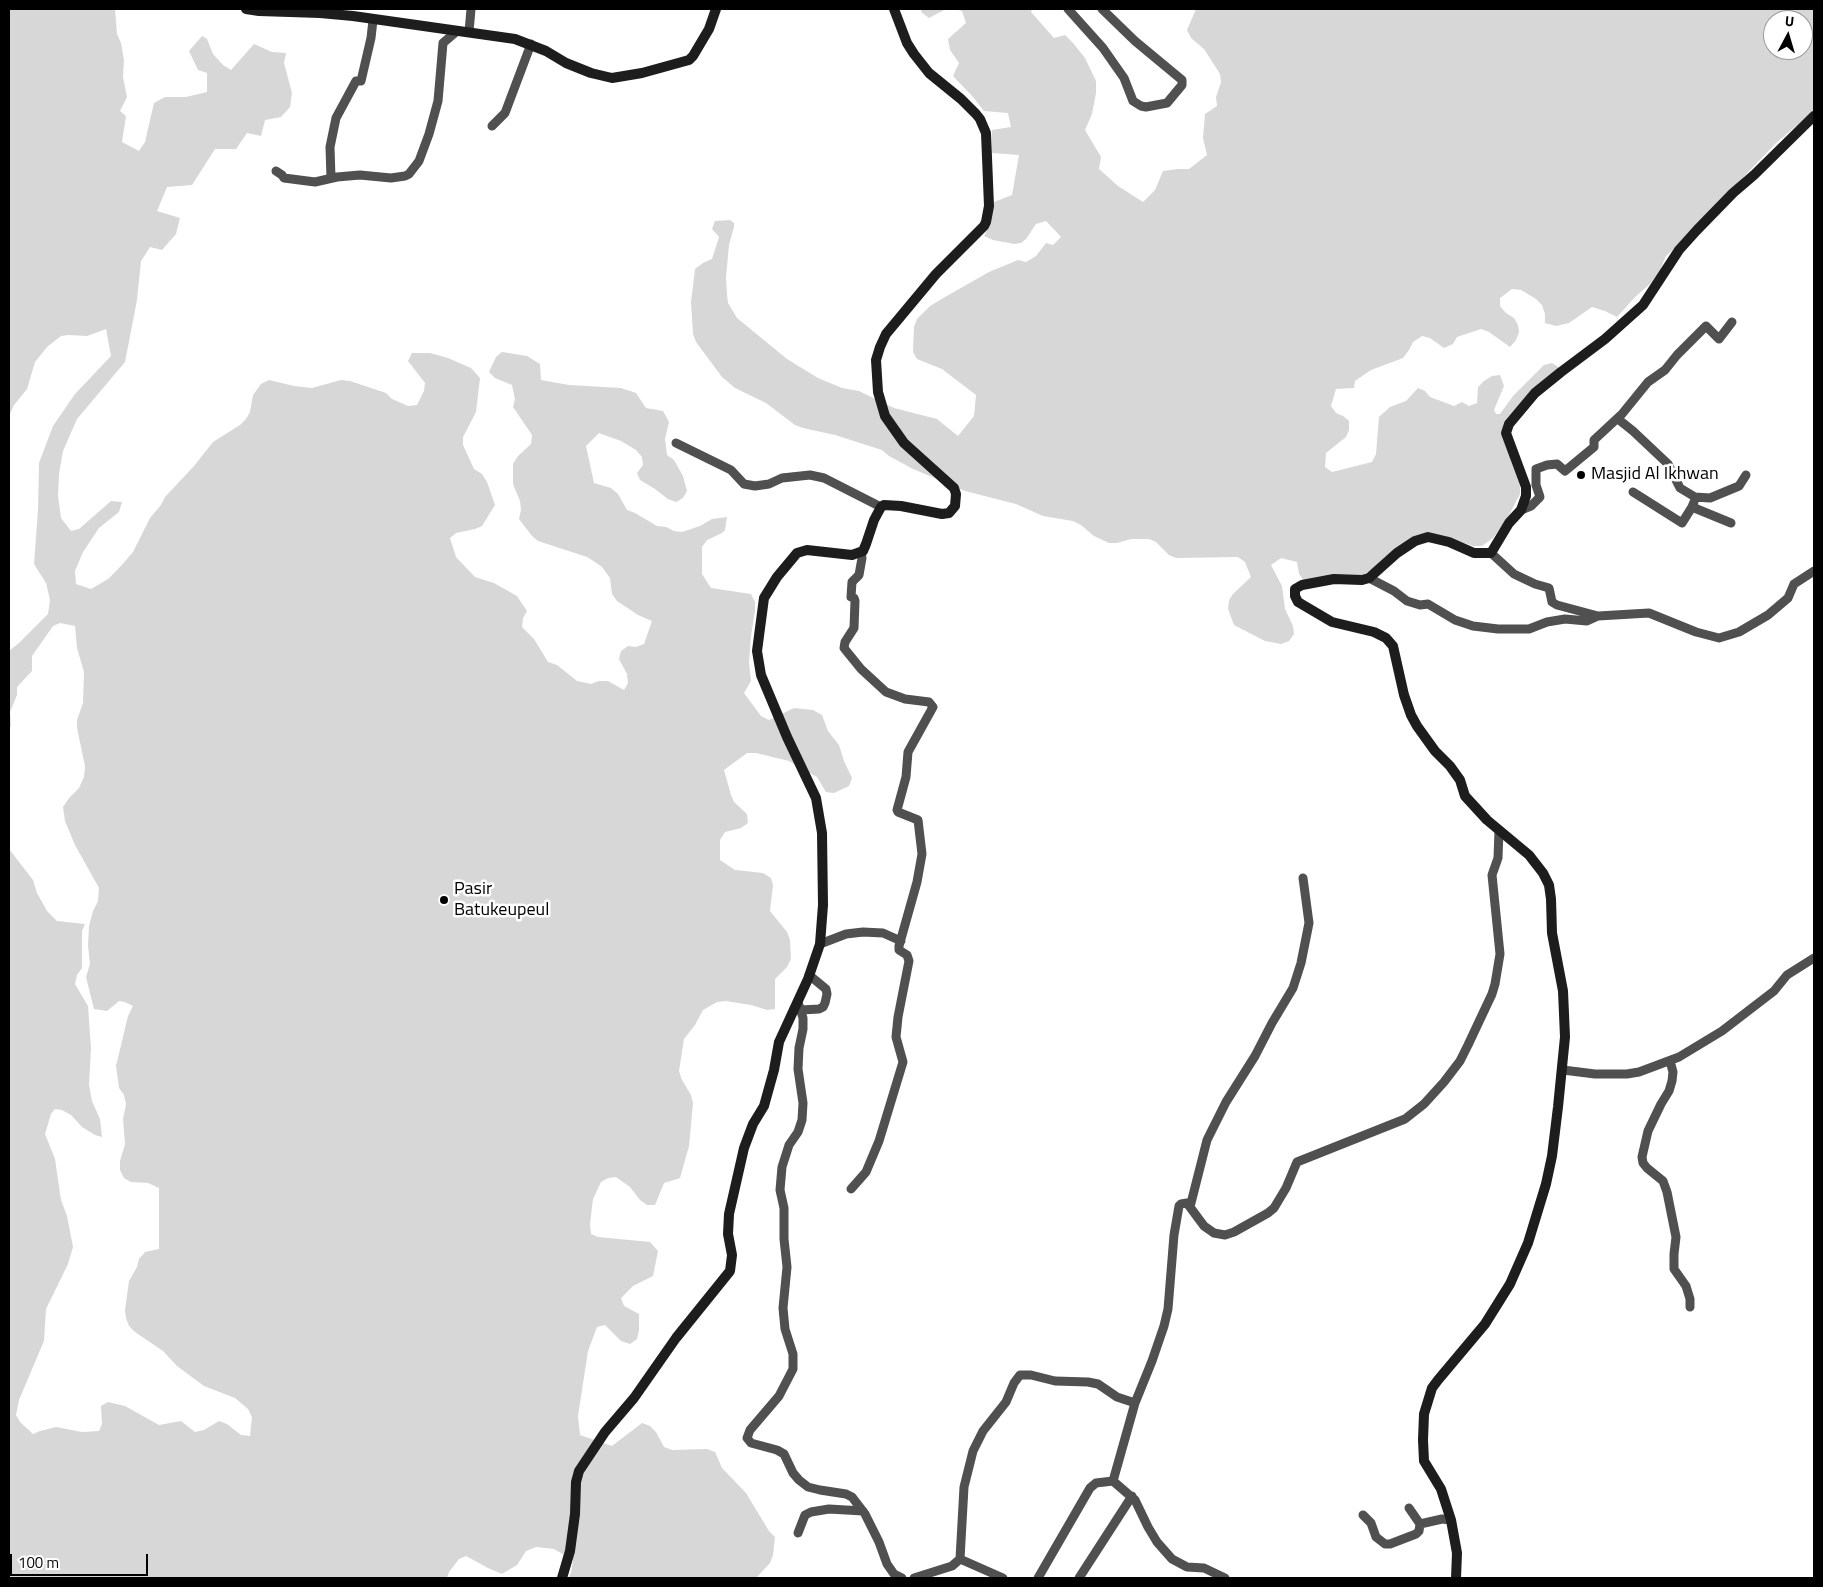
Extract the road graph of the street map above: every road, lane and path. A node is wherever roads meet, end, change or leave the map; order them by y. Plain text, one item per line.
1 (246, 9) edge
2 (471, 9) edge
3 (716, 9) edge
4 (894, 9) edge
5 (1068, 9) edge
6 (1102, 9) edge
7 (354, 12) edge
8 (373, 20) junction
9 (457, 31) junction
10 (469, 32) junction
11 (531, 44) junction
12 (1814, 116) edge
13 (492, 126) dead end
14 (276, 171) dead end
15 (331, 178) junction
16 (1732, 322) dead end
17 (1618, 419) junction
18 (676, 443) dead end
19 (1746, 475) dead end
20 (1634, 492) dead end
21 (1695, 497) junction
22 (881, 507) junction
23 (1692, 507) junction
24 (1521, 510) junction
25 (1731, 523) dead end
26 (861, 552) junction
27 (1491, 553) junction
28 (1814, 571) edge
29 (1368, 578) junction
30 (1598, 616) junction
31 (1499, 830) junction
32 (1303, 878) dead end
33 (901, 941) junction
34 (820, 944) junction
35 (1814, 958) edge
36 (809, 975) junction
37 (800, 1006) junction
38 (1670, 1061) junction
39 (1563, 1070) junction
40 (851, 1189) dead end
41 (1190, 1207) junction
42 (1690, 1307) dead end
43 (1135, 1403) junction
44 (1113, 1481) junction
45 (1132, 1496) junction
46 (1410, 1508) dead end
47 (863, 1510) junction
48 (1362, 1515) dead end
49 (1451, 1520) junction
50 (1420, 1524) junction
51 (798, 1533) dead end
52 (960, 1559) junction
53 (562, 1578) edge
54 (902, 1578) edge
55 (914, 1578) edge
56 (1004, 1578) edge
57 (1038, 1578) edge
58 (1079, 1578) edge
59 (1225, 1578) edge
60 (1456, 1578) edge

1 - 7 street
2 - 10 street
3 - 11 street
4 - 22 street
5 - 6 street
7 - 8 street
8 - 9 street
8 - 15 street
9 - 10 street
9 - 15 street
10 - 11 street
11 - 13 street
12 - 24 street
14 - 15 street
16 - 17 street
17 - 21 street
17 - 24 street
18 - 22 street
19 - 21 street
20 - 23 street
21 - 23 street
22 - 26 street
23 - 25 street
24 - 27 street
26 - 33 street
26 - 34 street
27 - 29 street
27 - 30 street
28 - 30 street
29 - 30 street
29 - 31 street
31 - 39 street
31 - 41 street
32 - 41 street
33 - 34 street
33 - 40 street
34 - 36 street
35 - 38 street
36 - 37 street
36 - 37 street
37 - 47 street
37 - 53 street
38 - 39 street
38 - 42 street
39 - 49 street
41 - 43 street
43 - 44 street
43 - 52 street
44 - 45 street
44 - 57 street
45 - 58 street
45 - 59 street
46 - 50 street
47 - 51 street
47 - 54 street
48 - 50 street
49 - 50 street
49 - 60 street
52 - 55 street
52 - 56 street

